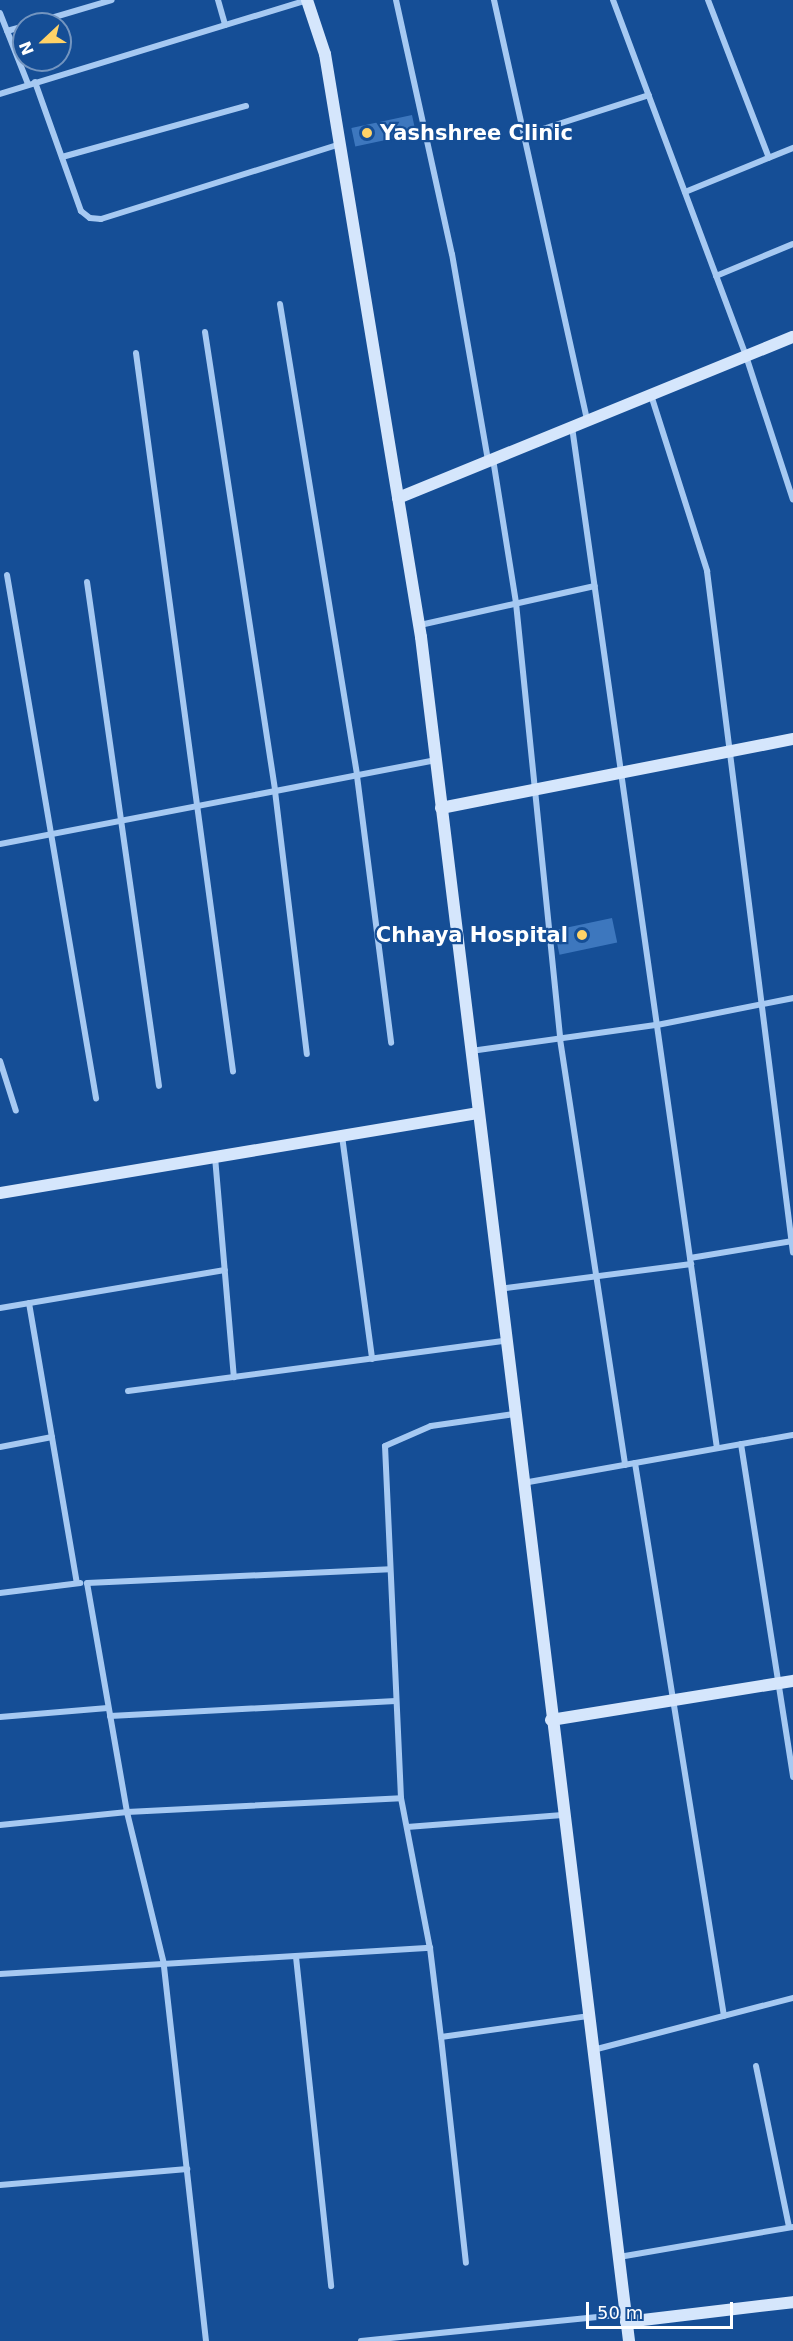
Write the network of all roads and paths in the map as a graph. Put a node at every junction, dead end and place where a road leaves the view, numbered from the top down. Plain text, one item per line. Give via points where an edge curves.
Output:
1 (112, 0) edge
2 (218, 0) edge
3 (308, 0) edge
4 (396, 0) edge
5 (494, 0) edge
6 (613, 0) edge
7 (708, 0) edge
8 (72, 12) edge
9 (0, 14) edge
10 (225, 25) junction
11 (12, 30) edge
12 (7, 31) junction
13 (32, 83) junction
14 (0, 94) edge
15 (648, 95) junction
16 (246, 106) dead end
17 (524, 135) junction
18 (339, 144) junction
19 (793, 148) edge
20 (62, 158) junction
21 (769, 158) junction
22 (685, 192) junction
23 (793, 244) edge
24 (716, 276) junction
25 (280, 304) dead end
26 (206, 332) dead end
27 (793, 337) edge
28 (136, 353) dead end
29 (746, 356) junction
30 (651, 395) junction
31 (587, 421) junction
32 (572, 427) junction
33 (490, 461) junction
34 (398, 498) junction
35 (793, 500) edge
36 (7, 575) dead end
37 (87, 582) dead end
38 (595, 586) junction
39 (516, 603) junction
40 (419, 625) junction
41 (793, 739) edge
42 (732, 750) junction
43 (436, 760) junction
44 (621, 771) junction
45 (357, 776) junction
46 (537, 788) junction
47 (275, 791) junction
48 (197, 807) junction
49 (441, 808) junction
50 (123, 820) junction
51 (48, 835) junction
52 (0, 844) edge
53 (793, 998) edge
54 (759, 1003) junction
55 (657, 1025) junction
56 (560, 1039) junction
57 (391, 1043) dead end
58 (470, 1051) junction
59 (307, 1054) dead end
60 (0, 1061) edge
61 (233, 1071) dead end
62 (159, 1086) dead end
63 (96, 1098) dead end
64 (16, 1111) dead end
65 (477, 1113) junction
66 (342, 1136) junction
67 (215, 1157) junction
68 (0, 1193) edge
69 (793, 1241) edge
70 (793, 1253) edge
71 (690, 1261) junction
72 (225, 1270) junction
73 (597, 1277) junction
74 (499, 1290) junction
75 (28, 1303) junction
76 (0, 1308) edge
77 (505, 1341) junction
78 (372, 1359) junction
79 (234, 1377) junction
80 (128, 1391) dead end
81 (514, 1414) junction
82 (793, 1435) edge
83 (52, 1437) junction
84 (741, 1444) junction
85 (0, 1447) edge
86 (717, 1448) junction
87 (635, 1463) junction
88 (625, 1465) junction
89 (522, 1483) junction
90 (390, 1569) junction
91 (77, 1583) junction
92 (87, 1583) junction
93 (0, 1593) edge
94 (793, 1681) edge
95 (776, 1684) junction
96 (673, 1700) junction
97 (396, 1701) junction
98 (108, 1708) junction
99 (110, 1716) junction
100 (0, 1717) edge
101 (551, 1720) junction
102 (793, 1777) edge
103 (401, 1797) junction
104 (127, 1812) junction
105 (563, 1815) junction
106 (0, 1825) edge
107 (407, 1827) junction
108 (430, 1948) junction
109 (296, 1957) junction
110 (164, 1964) junction
111 (0, 1974) edge
112 (793, 1998) edge
113 (588, 2016) junction
114 (724, 2016) junction
115 (441, 2037) junction
116 (592, 2050) junction
117 (756, 2066) dead end
118 (187, 2169) junction
119 (0, 2185) edge
120 (791, 2227) edge
121 (618, 2257) junction
122 (466, 2264) dead end
123 (331, 2286) dead end
124 (793, 2302) edge
125 (625, 2318) junction
126 (206, 2341) edge
127 (361, 2341) edge
128 (629, 2341) edge

1 - 8 street
2 - 10 street
3 - 10 street
3 - 18 main road via 325,54
4 - 33 street via 452,254
5 - 17 street
6 - 15 street
7 - 21 street
9 - 12 street
10 - 13 street
11 - 12 street
12 - 13 street
13 - 14 street
13 - 20 street
15 - 17 street
15 - 22 street
16 - 20 street
17 - 31 street
18 - 20 street via 101,219 90,218 81,211
18 - 34 main road
19 - 21 street
21 - 22 street
22 - 24 street
23 - 24 street
24 - 29 street
25 - 45 street
26 - 47 street
27 - 29 main road
28 - 48 street
29 - 30 main road
29 - 35 street
30 - 31 main road
30 - 42 street via 703,551
31 - 32 main road
32 - 33 main road
32 - 38 street
33 - 34 main road
33 - 39 street
34 - 40 main road
36 - 51 street
37 - 50 street
38 - 39 street
38 - 44 street
39 - 40 street
39 - 46 street
40 - 43 main road
41 - 42 main road
42 - 44 main road
42 - 54 street
43 - 45 street
43 - 49 main road
44 - 46 main road
44 - 55 street
45 - 47 street
45 - 57 street
46 - 49 main road
46 - 56 street
47 - 48 street
47 - 59 street
48 - 50 street
48 - 61 street
49 - 58 main road
50 - 51 street
50 - 62 street
51 - 52 street
51 - 63 street
53 - 54 street
54 - 55 street
54 - 69 street
55 - 56 street
55 - 71 street
56 - 58 street
56 - 73 street
58 - 65 main road
60 - 64 street
65 - 66 main road
65 - 74 main road
66 - 67 main road
66 - 78 street
67 - 68 main road
67 - 72 street
69 - 70 street
69 - 71 street
71 - 73 street
71 - 86 street
72 - 75 street
72 - 79 street
73 - 74 street
73 - 88 street
74 - 77 main road
75 - 76 street
75 - 83 street
77 - 78 street
77 - 81 main road
78 - 79 street
79 - 80 street
81 - 89 main road
81 - 90 street via 431,1426 385,1446
82 - 84 street
83 - 85 street
83 - 91 street
84 - 86 street
84 - 95 street
86 - 87 street
87 - 88 street
87 - 96 street
88 - 89 street
89 - 101 main road
90 - 92 street
90 - 97 street
91 - 92 street
91 - 93 street
92 - 98 street
94 - 95 main road
95 - 96 main road
95 - 102 street
96 - 101 main road
96 - 114 street
97 - 99 street
97 - 103 street
98 - 99 street
98 - 100 street
99 - 104 street
101 - 105 main road
103 - 104 street
103 - 107 street
104 - 106 street
104 - 110 street
105 - 107 street
105 - 113 main road
107 - 108 street
108 - 109 street
108 - 115 street
109 - 110 street
109 - 123 street
110 - 111 street
110 - 118 street
112 - 114 street
113 - 115 street
113 - 116 main road
114 - 116 street
115 - 122 street
116 - 121 main road
117 - 120 street
118 - 119 street
118 - 126 street
120 - 121 street
121 - 125 main road
124 - 125 main road
125 - 127 street
125 - 128 main road

